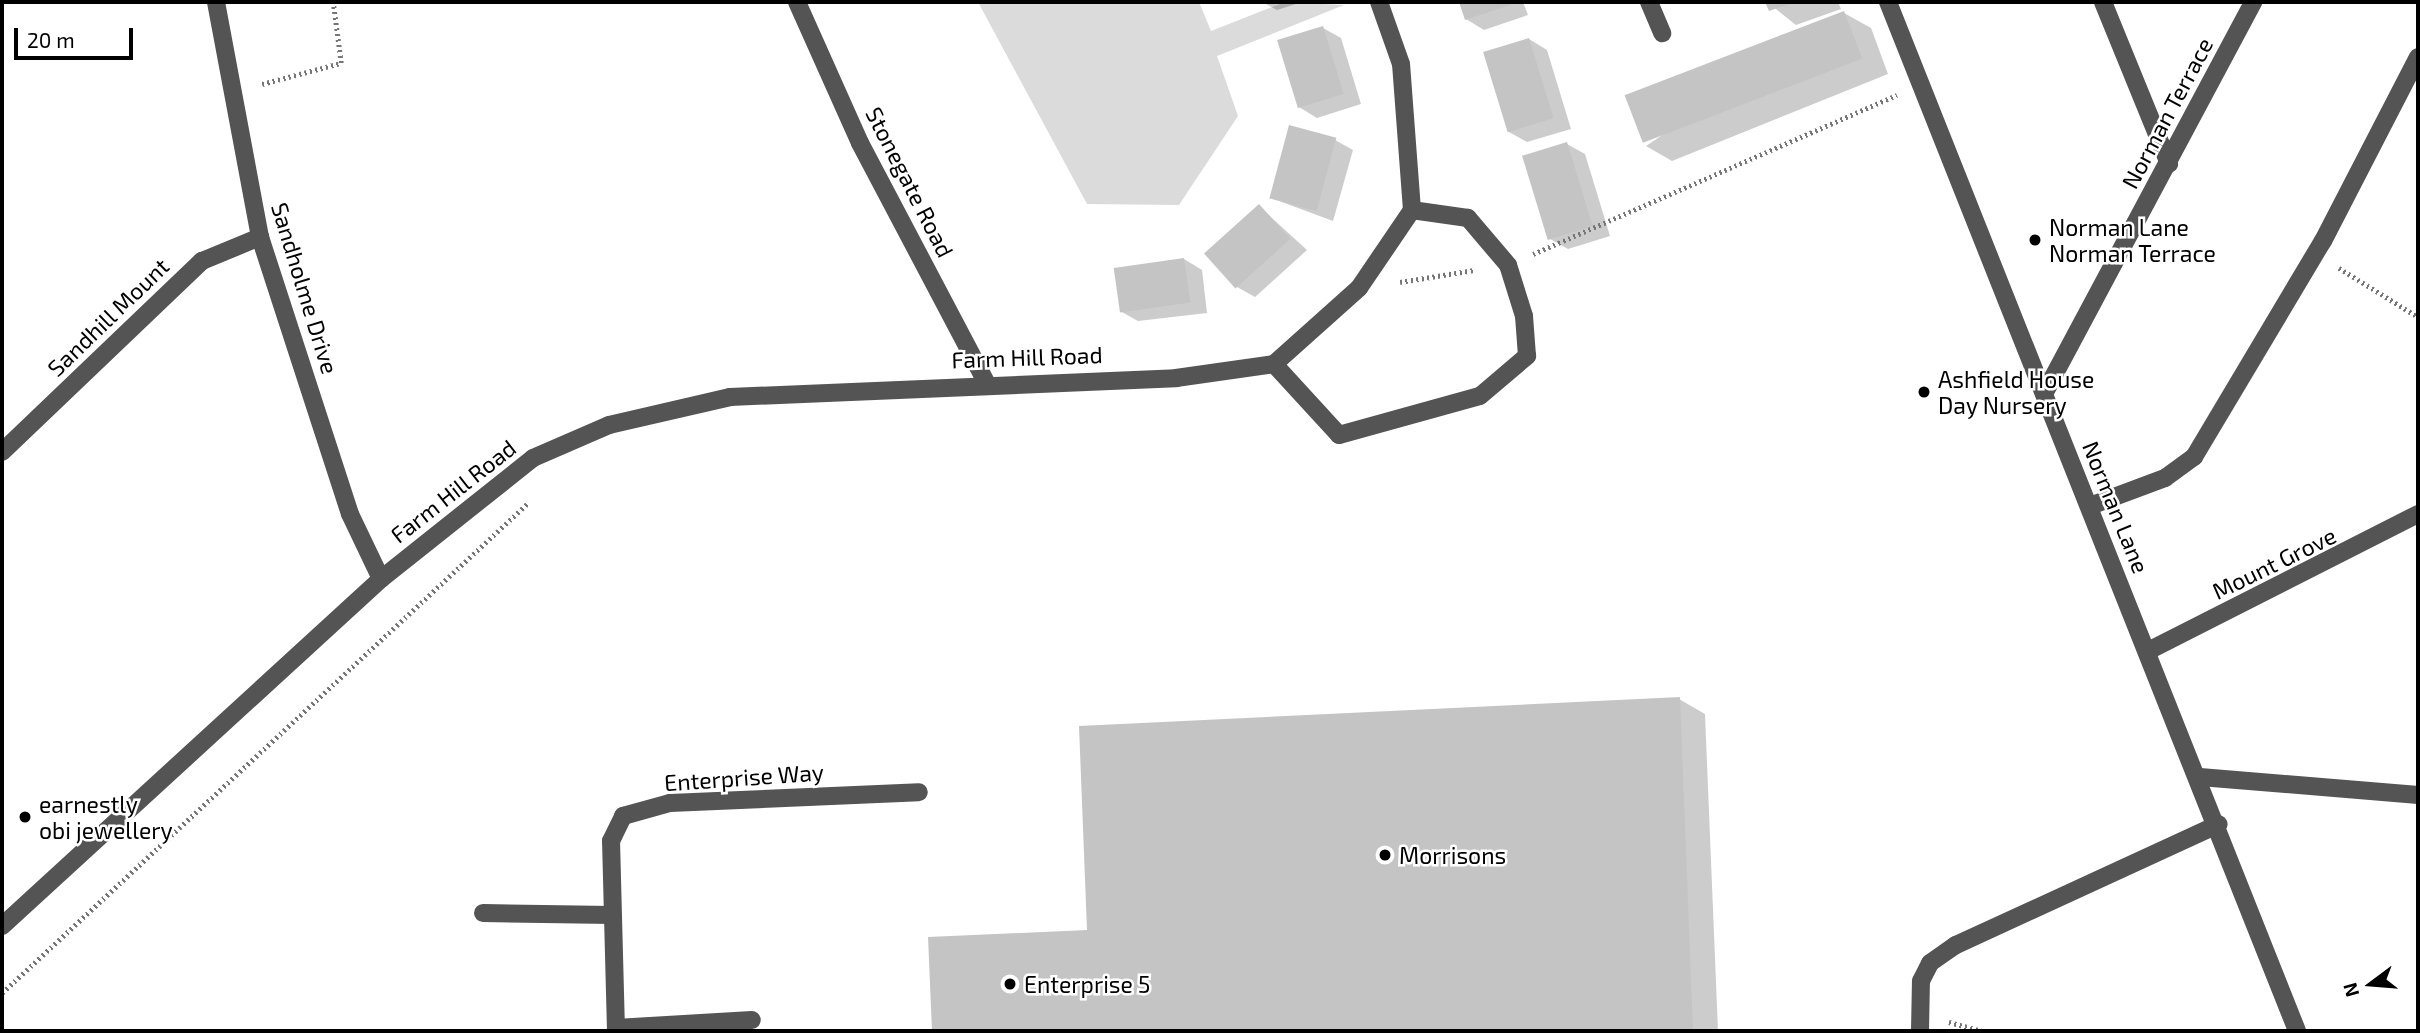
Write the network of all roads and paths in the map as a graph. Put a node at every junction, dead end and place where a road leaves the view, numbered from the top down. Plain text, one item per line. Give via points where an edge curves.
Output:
1 (216, 2) edge
2 (333, 2) edge
3 (797, 2) edge
4 (1379, 2) edge
5 (1649, 2) edge
6 (1888, 2) edge
7 (2103, 2) edge
8 (2253, 2) edge
9 (1662, 33) dead end
10 (2418, 57) edge
11 (1920, 85) junction
12 (230, 93) junction
13 (2169, 164) junction
14 (1412, 210) junction
15 (260, 237) junction
16 (2315, 254) junction
17 (1508, 265) junction
18 (1359, 288) junction
19 (2418, 317) edge
20 (1274, 364) junction
21 (986, 382) junction
22 (2044, 394) junction
23 (2, 452) edge
24 (540, 491) dead end
25 (2090, 506) junction
26 (2418, 514) edge
27 (381, 579) junction
28 (2148, 651) junction
29 (2200, 777) junction
30 (919, 792) dead end
31 (2418, 795) edge
32 (2219, 824) junction
33 (483, 913) dead end
34 (612, 915) junction
35 (2, 926) edge
36 (2, 993) edge
37 (752, 1020) dead end
38 (1945, 1021) dead end
39 (616, 1030) edge
40 (1920, 1031) edge
41 (1983, 1031) edge
42 (2297, 1031) edge

1 - 12 street, Sandholme Drive
2 - 12 path via 341,63
3 - 21 street, Stonegate Road via 860,143
4 - 14 street via 1401,64
5 - 9 street
6 - 11 street, Norman Lane
7 - 13 street
8 - 13 street, Norman Terrace
10 - 16 street
11 - 17 path
11 - 22 street, Norman Lane
12 - 15 street, Sandholme Drive
13 - 22 street, Norman Terrace
14 - 17 street via 1468,218
14 - 18 street
15 - 23 street, Sandhill Mount via 202,261
15 - 27 street, Sandholme Drive via 350,514
16 - 19 path
16 - 25 street via 2194,457 2165,478
17 - 18 path
17 - 20 street via 1524,316 1527,356 1480,396 1339,435
18 - 20 street
20 - 21 street, Farm Hill Road via 1176,378
21 - 27 street, Farm Hill Road via 730,397 609,425 533,458
22 - 25 street, Norman Lane
24 - 36 path
25 - 28 street, Norman Lane
26 - 28 street, Mount Grove
27 - 35 street, Farm Hill Road
28 - 29 street, Norman Lane
29 - 31 street
29 - 32 street, Norman Lane
30 - 34 street, Enterprise Way via 670,803 622,816 611,841
32 - 40 street via 1956,945 1930,963 1921,981
32 - 42 street, Norman Lane
33 - 34 street
34 - 39 street, Enterprise Way
37 - 39 street
38 - 41 path

